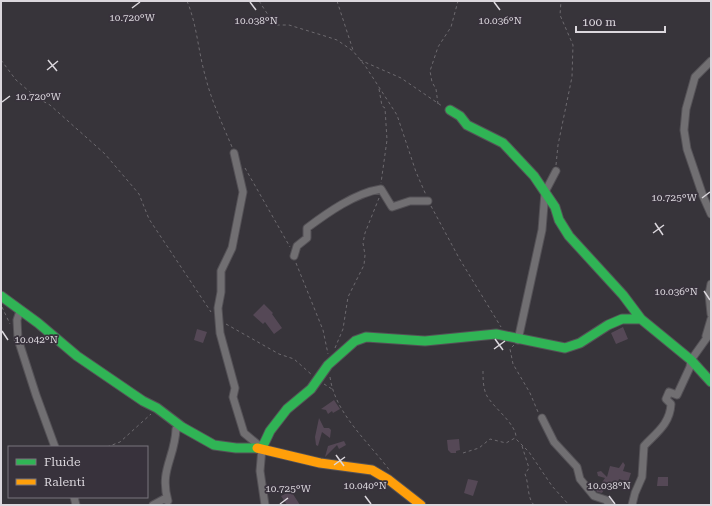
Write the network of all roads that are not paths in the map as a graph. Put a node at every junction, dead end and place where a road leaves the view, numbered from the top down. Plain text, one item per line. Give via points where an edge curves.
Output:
1 (711, 61) edge
2 (450, 110) road end
3 (234, 153) road end
4 (556, 171) road end
5 (545, 192) junction
6 (428, 201) road end
7 (711, 214) edge
8 (294, 256) road end
9 (711, 284) edge
10 (1, 296) edge
11 (20, 311) junction
12 (711, 314) edge
13 (641, 319) junction
14 (711, 319) edge
15 (711, 332) edge
16 (518, 340) junction
17 (704, 340) junction
18 (691, 360) junction
19 (711, 382) edge
20 (542, 418) road end
21 (182, 427) junction
22 (55, 446) edge
23 (262, 448) junction
24 (153, 505) edge
25 (265, 505) edge
26 (421, 505) edge
27 (610, 505) edge
28 (632, 505) edge

1 - 7 street via 695,77 686,110 684,130 687,149 702,196
2 - 5 street via 468,125 504,143
3 - 23 street via 243,192 232,248 221,271 218,320 234,388 233,397 244,433
4 - 5 street
5 - 13 street via 569,236 623,295
5 - 16 street via 542,230
6 - 8 street via 410,201 392,207 381,189 367,191 325,214 318,222 307,228 307,238 297,246
9 - 12 street
10 - 11 street
11 - 21 street via 77,356
11 - 22 street via 17,320 18,339
13 - 16 street via 622,319 580,343 565,348
13 - 18 street
14 - 17 street
15 - 17 street
16 - 23 street via 496,334 425,341 366,337 355,340 328,365 311,390 287,409 270,430
17 - 18 street
18 - 19 street
18 - 28 street via 677,395 669,392 667,395 666,399 671,404 664,426 644,446 642,476 634,493
20 - 27 street via 554,442 577,467 580,480 594,496 606,500
21 - 23 street via 214,445
21 - 24 street via 176,430 176,442 164,481 168,501 164,499
23 - 25 street via 260,471
23 - 26 street via 320,463 372,470

